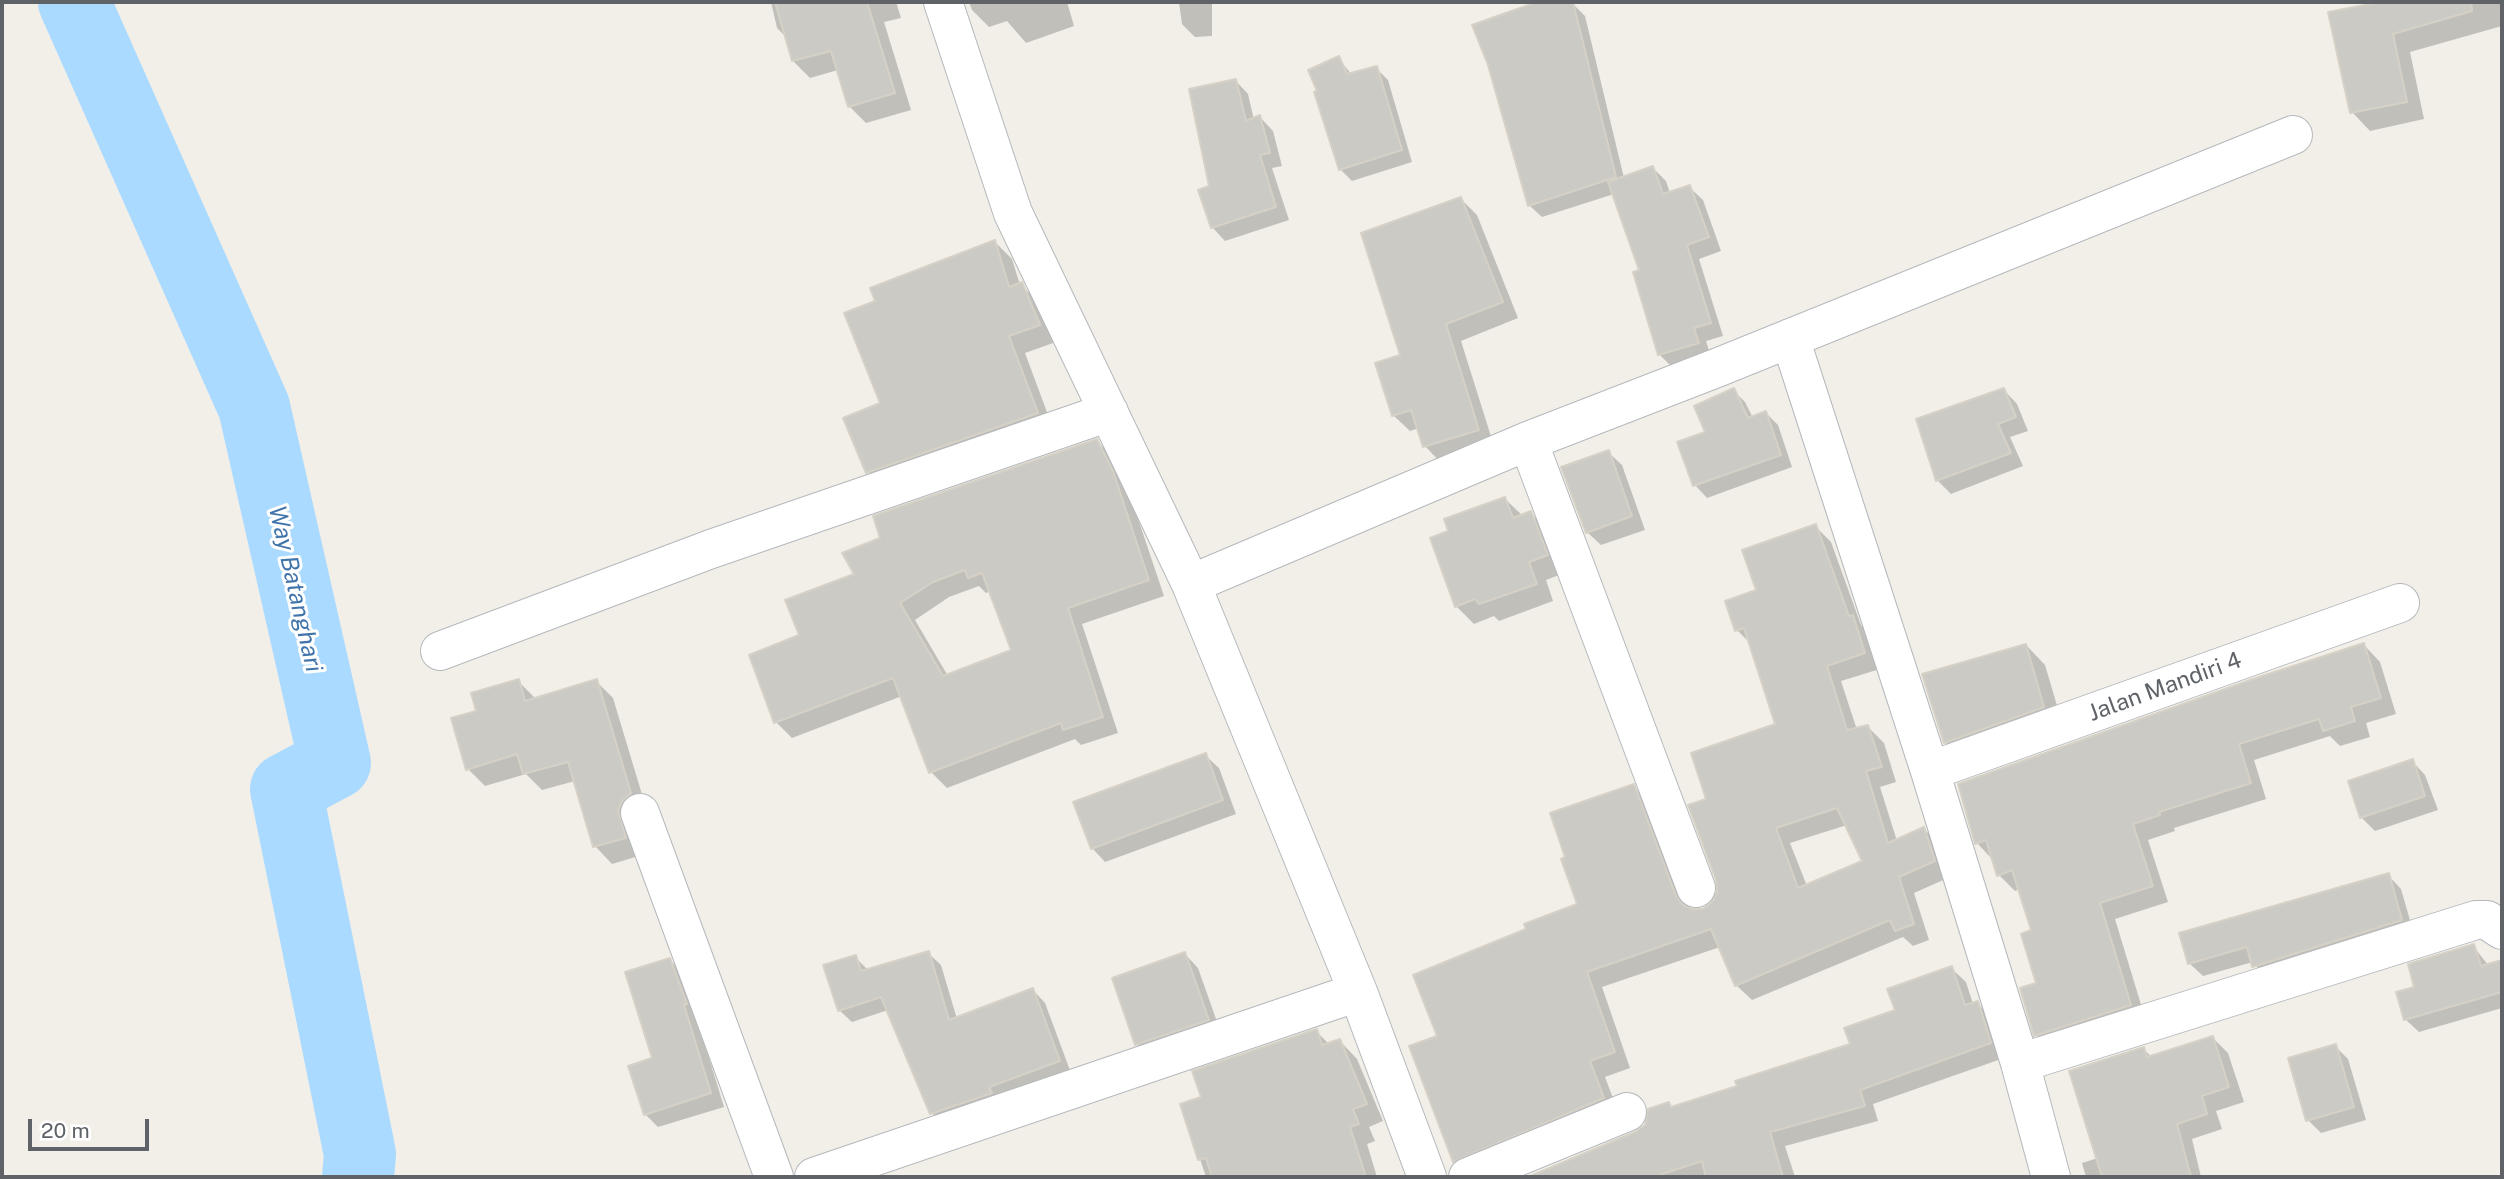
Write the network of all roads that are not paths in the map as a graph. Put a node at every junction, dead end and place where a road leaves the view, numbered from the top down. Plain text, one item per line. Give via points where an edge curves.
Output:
1 (943, 2) edge
2 (2293, 135) dead end
3 (1790, 338) junction
4 (1109, 412) junction
5 (1528, 441) junction
6 (1191, 584) junction
7 (2400, 603) dead end
8 (440, 651) dead end
9 (1930, 771) junction
10 (640, 813) dead end
11 (1696, 888) dead end
12 (2502, 930) edge
13 (1358, 992) junction
14 (2020, 1063) junction
15 (1627, 1112) dead end
16 (774, 1177) edge
17 (814, 1177) edge
18 (1427, 1177) edge
19 (1468, 1177) edge
20 (2052, 1177) edge

1 - 4 street via 1013,213
2 - 3 street
3 - 5 street
3 - 9 street
4 - 6 street
4 - 8 street via 711,549
5 - 6 street
5 - 11 street
6 - 13 street
7 - 9 street, Jalan Mandiri 4
9 - 14 street
10 - 16 street
12 - 14 street via 2487,920 2476,920
13 - 17 street
13 - 18 street
14 - 20 street
15 - 19 street

